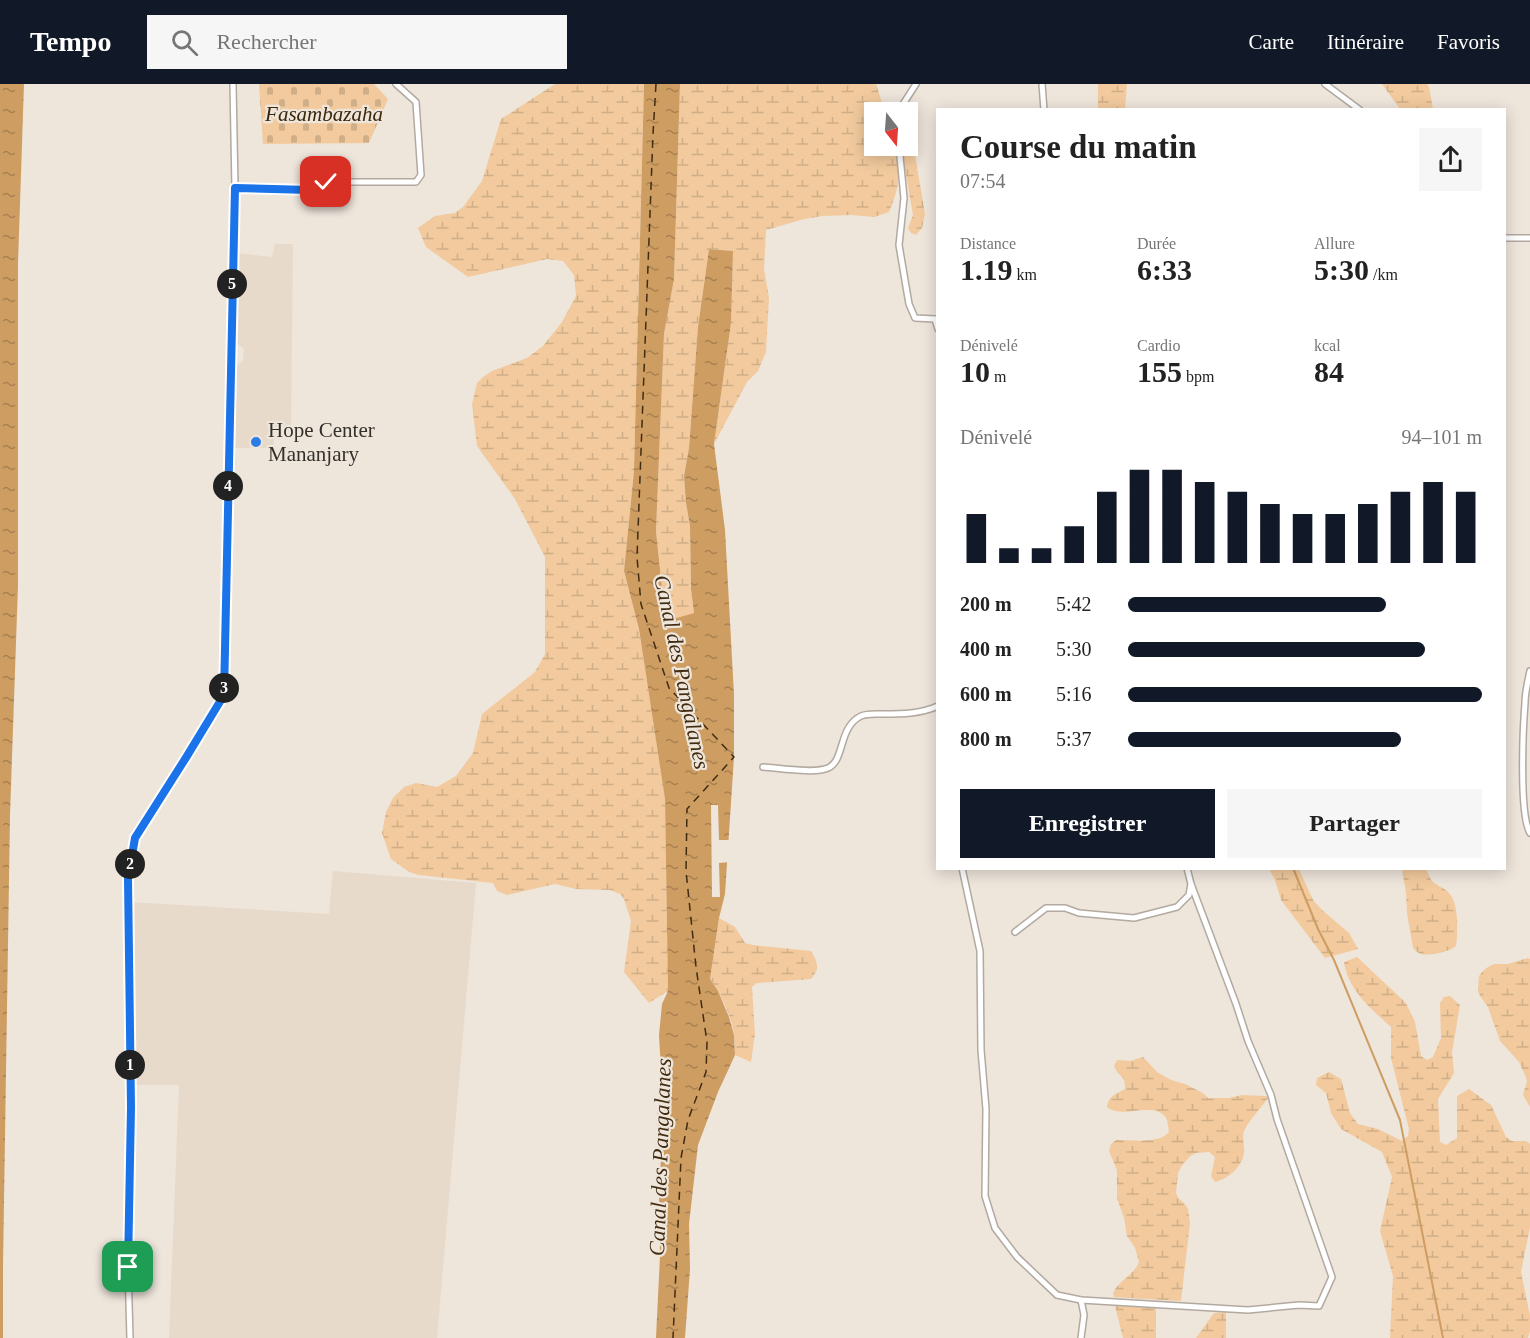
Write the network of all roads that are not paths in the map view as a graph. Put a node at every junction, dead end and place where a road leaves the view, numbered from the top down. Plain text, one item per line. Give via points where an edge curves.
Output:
1 (233, 84) edge
2 (396, 84) edge
3 (916, 84) edge
4 (1042, 84) edge
5 (1325, 84) edge
6 (904, 102) edge
7 (1044, 108) edge
8 (1357, 108) edge
9 (899, 156) edge
10 (235, 188) junction
11 (1506, 238) edge
12 (1530, 238) edge
13 (936, 316) edge
14 (1530, 671) edge
15 (936, 707) edge
16 (763, 767) dead end
17 (1530, 833) edge
18 (962, 870) edge
19 (1188, 870) edge
20 (1191, 884) junction
21 (1015, 932) dead end
22 (1081, 1300) junction
23 (130, 1338) edge
24 (1081, 1338) edge

1 - 10 street
2 - 10 street via 416,102 421,175 416,182 326,182 310,190
3 - 6 street
4 - 7 street
5 - 8 street
9 - 13 street via 904,198 899,245 909,304 915,318
10 - 23 street via 224,695 135,838 128,879
11 - 12 street
14 - 17 street via 1523,759 1524,803
15 - 16 street via 906,714 863,715 854,720 834,764 826,769
18 - 22 street via 980,951 985,1196 995,1228 1017,1257 1057,1295
19 - 20 street
20 - 21 street via 1189,896 1177,908 1134,918 1046,908
20 - 22 street via 1271,1095 1332,1277 1320,1306 1248,1310
22 - 24 street

